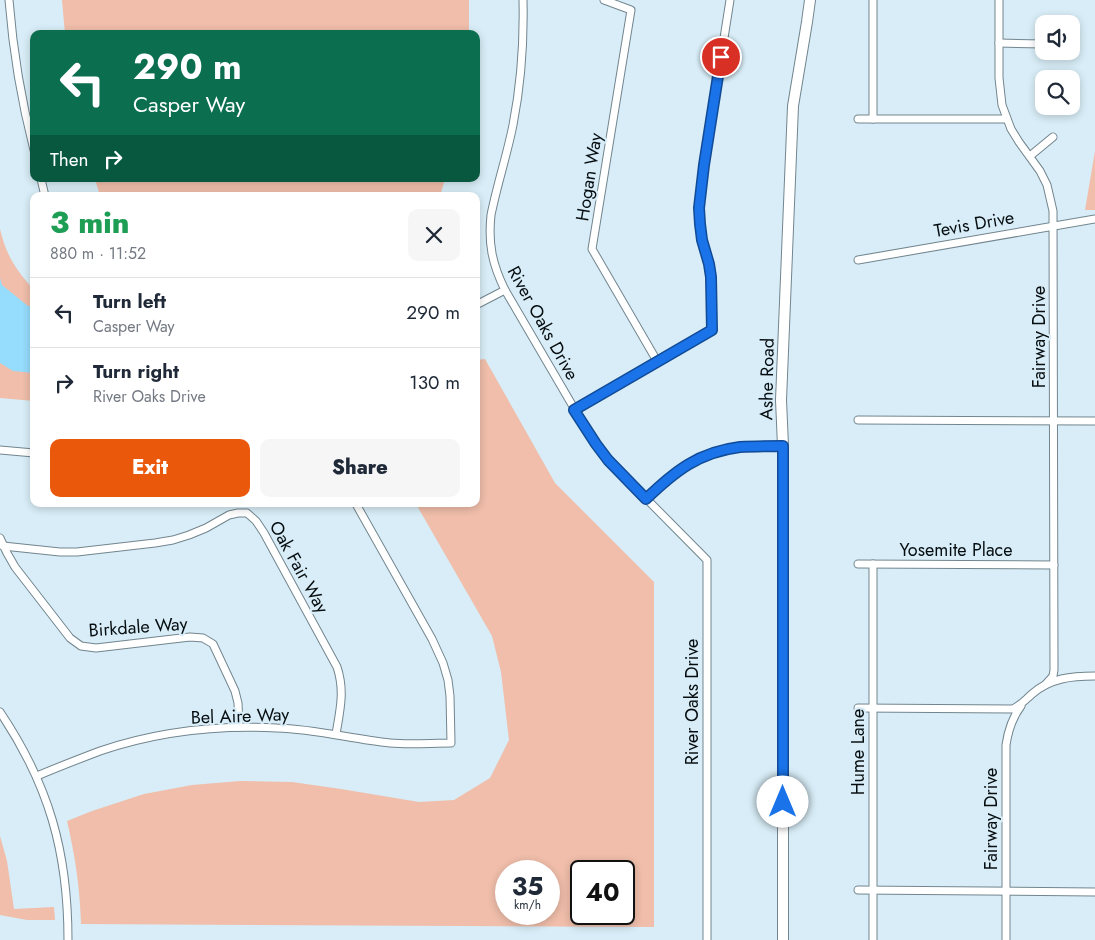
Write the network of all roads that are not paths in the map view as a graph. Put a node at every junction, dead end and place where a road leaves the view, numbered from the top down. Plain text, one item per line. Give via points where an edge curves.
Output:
1 (9, 0) edge
2 (523, 0) edge
3 (604, 0) edge
4 (730, 0) edge
5 (810, 0) edge
6 (873, 0) edge
7 (999, 0) edge
8 (999, 43) junction
9 (1035, 44) edge
10 (858, 119) dead end
11 (873, 119) junction
12 (1006, 119) junction
13 (30, 133) edge
14 (1053, 137) dead end
15 (1030, 156) junction
16 (1095, 219) edge
17 (1054, 225) junction
18 (858, 260) dead end
19 (505, 290) junction
20 (480, 303) edge
21 (657, 361) junction
22 (574, 410) junction
23 (858, 420) dead end
24 (1054, 421) junction
25 (1095, 421) edge
26 (783, 446) junction
27 (0, 450) edge
28 (30, 453) edge
29 (646, 499) junction
30 (358, 507) edge
31 (0, 538) edge
32 (3, 546) junction
33 (858, 564) dead end
34 (873, 564) junction
35 (1054, 565) junction
36 (1095, 676) edge
37 (1045, 685) junction
38 (1024, 702) junction
39 (858, 708) dead end
40 (873, 708) junction
41 (0, 712) edge
42 (239, 727) junction
43 (336, 734) junction
44 (37, 776) junction
45 (858, 890) dead end
46 (873, 890) junction
47 (1006, 891) junction
48 (1095, 892) edge
49 (68, 940) edge
50 (707, 940) edge
51 (783, 940) edge
52 (873, 940) edge
53 (1006, 940) edge

1 - 13 street via 21,96
2 - 19 street, River Oaks Drive via 524,34 518,97 490,228 493,261
3 - 21 street, Hogan Way via 631,10 592,249
4 - 21 street via 699,208 702,240 711,277 712,330
5 - 26 street, Ashe Road via 794,106 781,400
6 - 11 street
7 - 8 street, Fairway Drive
8 - 9 street
8 - 12 street, Fairway Drive via 999,88
10 - 11 street
11 - 12 street
12 - 15 street, Fairway Drive
14 - 15 street
15 - 17 street, Fairway Drive via 1051,198
16 - 17 street, Tevis Drive
17 - 18 street, Tevis Drive
17 - 24 street, Fairway Drive
19 - 20 street
19 - 22 street, River Oaks Drive
21 - 22 street
22 - 29 street, River Oaks Drive via 604,455
23 - 24 street
24 - 25 street
24 - 35 street, Fairway Drive
26 - 29 street via 741,447 709,454 680,469
26 - 51 street, Ashe Road
27 - 28 street
29 - 50 street, River Oaks Drive via 707,560
30 - 43 street, Bel Aire Way via 440,655 448,680 451,743 406,744
31 - 32 street, Birkdale Way
32 - 42 street, Birkdale Way via 15,567 70,638 81,646 96,648 190,637 203,638 213,644 235,691
32 - 43 street, Oak Fair Way via 77,552 155,543 189,535 229,515 247,513 264,533 337,667 342,700
33 - 34 street, Yosemite Place
34 - 35 street, Yosemite Place
34 - 40 street, Hume Lane
35 - 37 street, Fairway Drive via 1054,670
36 - 37 street via 1068,677
37 - 38 street
38 - 40 street via 1013,709
38 - 47 street, Fairway Drive via 1012,721 1006,745
39 - 40 street
40 - 46 street, Hume Lane
41 - 44 street
42 - 43 street, Bel Aire Way via 302,729
42 - 44 street, Bel Aire Way via 136,741
44 - 49 street via 58,837 63,863
45 - 46 street
46 - 47 street
46 - 52 street, Hume Lane
47 - 48 street
47 - 53 street, Fairway Drive

